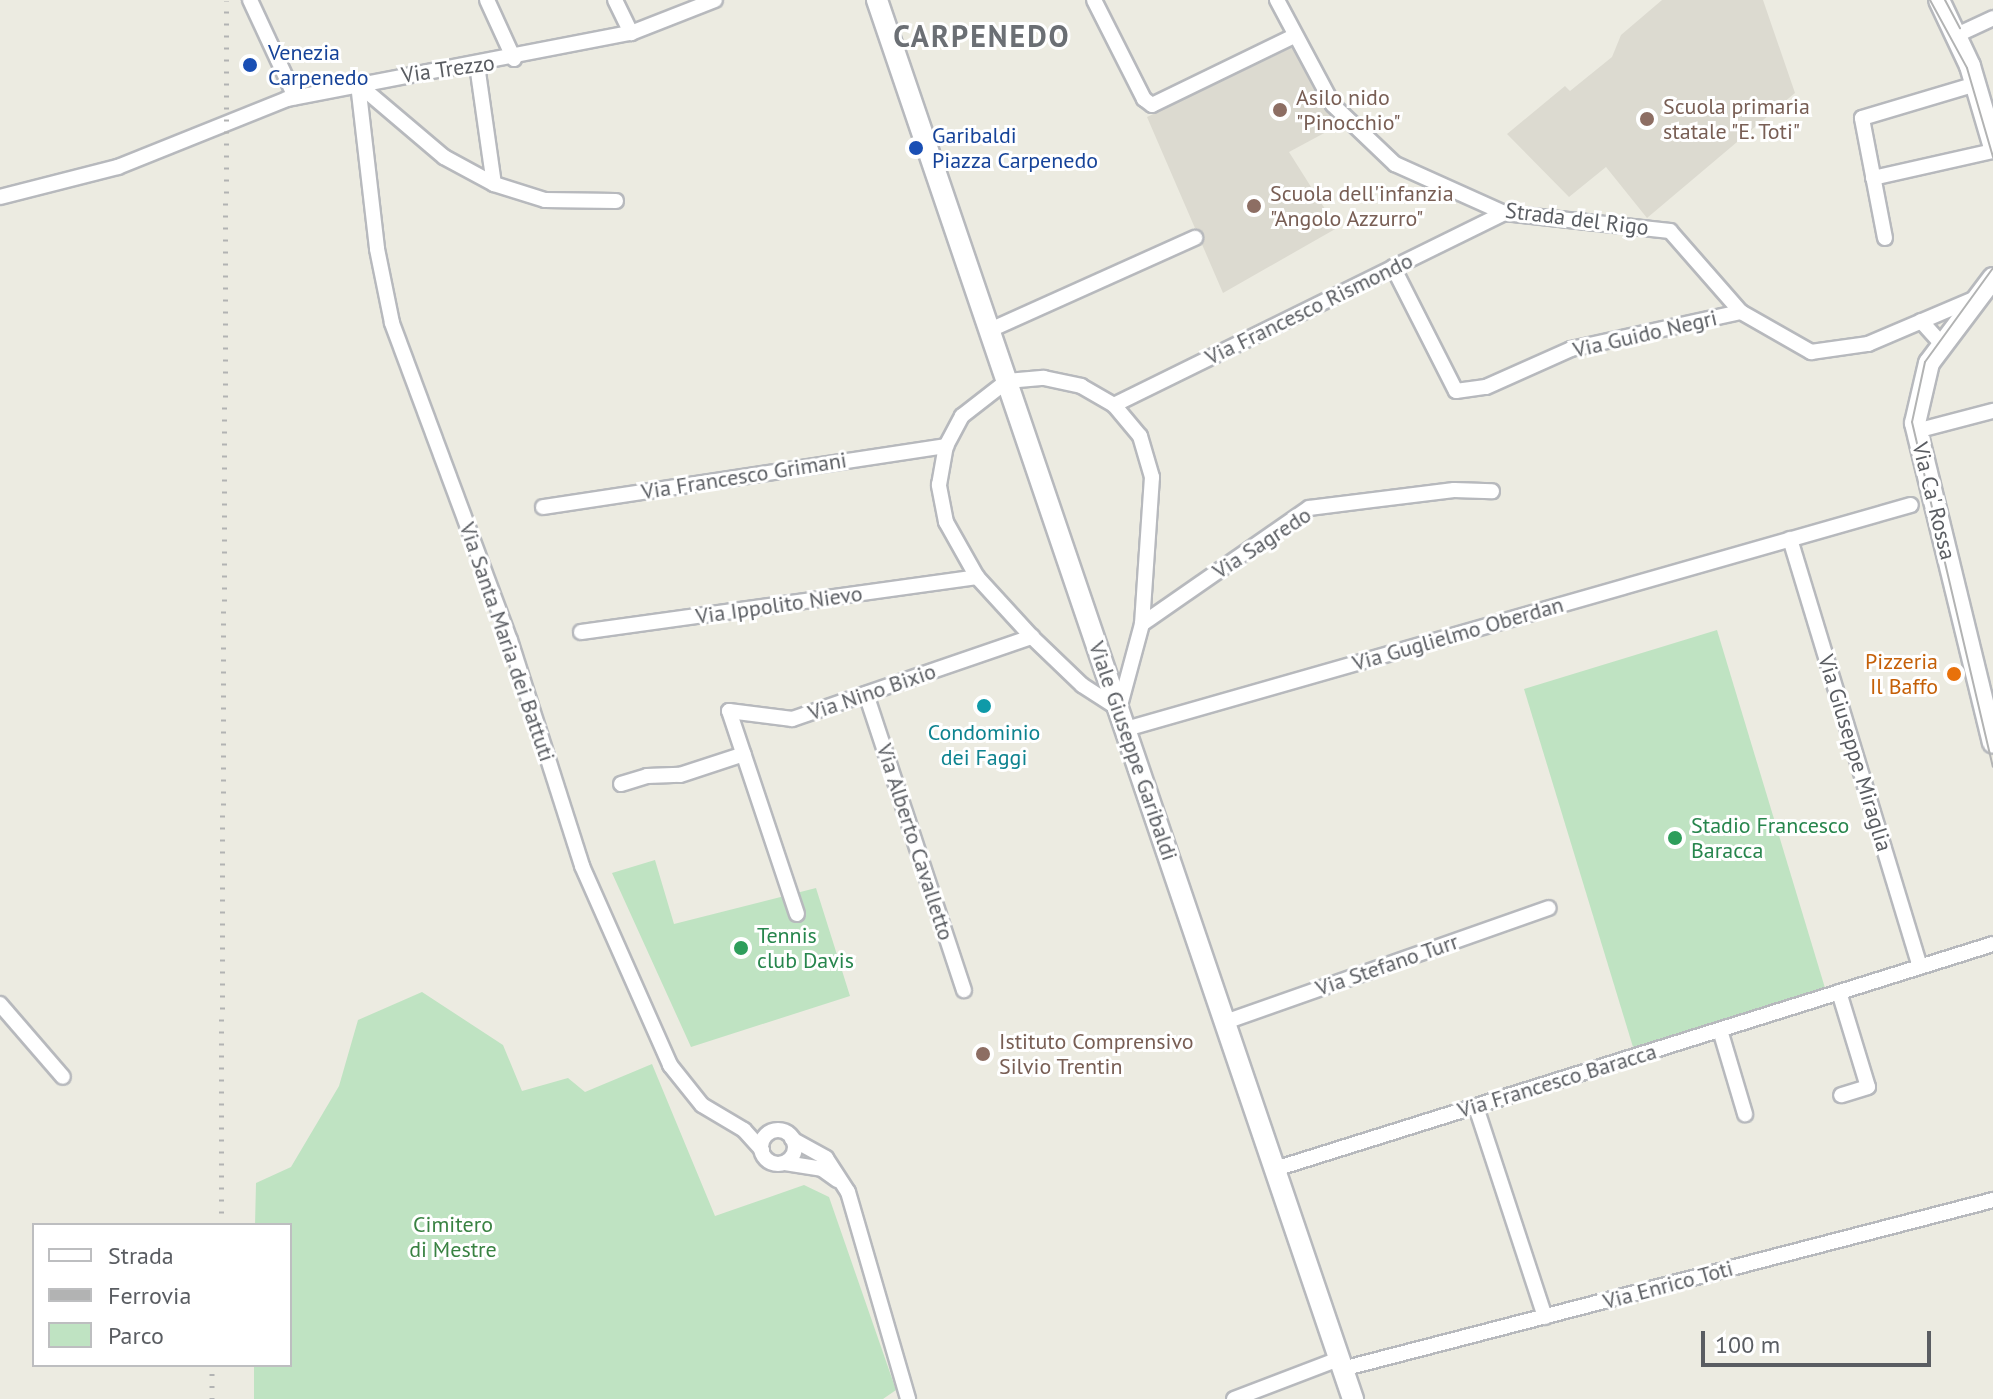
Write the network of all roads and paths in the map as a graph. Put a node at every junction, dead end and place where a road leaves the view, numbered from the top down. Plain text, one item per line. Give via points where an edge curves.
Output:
1 (250, 0) edge
2 (487, 0) edge
3 (615, 0) edge
4 (715, 0) edge
5 (877, 0) edge
6 (1094, 0) edge
7 (1277, 0) edge
8 (1939, 0) edge
9 (1993, 18) edge
10 (631, 33) junction
11 (1957, 35) junction
12 (1294, 36) junction
13 (514, 59) junction
14 (477, 65) junction
15 (358, 84) junction
16 (1976, 84) junction
17 (295, 97) junction
18 (1991, 131) edge
19 (1993, 151) edge
20 (1873, 178) junction
21 (494, 184) junction
22 (0, 197) edge
23 (616, 201) dead end
24 (1504, 213) junction
25 (1195, 238) dead end
26 (1885, 238) dead end
27 (1393, 267) junction
28 (1989, 289) edge
29 (1741, 312) junction
30 (1921, 321) junction
31 (990, 330) junction
32 (1940, 342) junction
33 (1007, 381) junction
34 (1114, 405) junction
35 (1993, 411) edge
36 (1916, 431) junction
37 (946, 446) junction
38 (1492, 491) dead end
39 (1911, 505) dead end
40 (543, 507) dead end
41 (1790, 539) junction
42 (977, 577) junction
43 (1142, 624) junction
44 (581, 632) dead end
45 (1032, 637) junction
46 (866, 694) junction
47 (1123, 719) junction
48 (1992, 733) edge
49 (744, 754) junction
50 (621, 784) dead end
51 (1549, 908) dead end
52 (797, 914) dead end
53 (1993, 944) edge
54 (1920, 967) junction
55 (964, 990) dead end
56 (1839, 992) junction
57 (0, 1004) edge
58 (1225, 1022) junction
59 (1720, 1030) junction
60 (63, 1077) dead end
61 (1841, 1095) dead end
62 (1476, 1107) junction
63 (1745, 1114) dead end
64 (735, 1125) junction
65 (773, 1132) junction
66 (792, 1139) junction
67 (762, 1150) junction
68 (785, 1163) junction
69 (1275, 1169) junction
70 (848, 1192) junction
71 (1993, 1200) edge
72 (1545, 1317) junction
73 (1341, 1364) junction
74 (908, 1399) edge
75 (1234, 1399) edge
76 (1353, 1399) edge

1 - 17 street
2 - 13 street
3 - 10 street
4 - 10 street, Via Trezzo
5 - 31 street, Viale Giuseppe Garibaldi
6 - 12 street via 1144,99 1152,105
7 - 12 street, Strada del Rigo
8 - 11 street
9 - 11 street
10 - 13 street, Via Trezzo
11 - 16 street
12 - 24 street, Strada del Rigo via 1349,124 1395,164
13 - 14 street, Via Trezzo
14 - 15 street, Via Trezzo
14 - 21 street
15 - 17 street, Via Trezzo
15 - 21 street via 444,157
15 - 64 street, Via Santa Maria dei Battuti via 377,249 392,323 510,640 582,866 670,1065 702,1105
16 - 18 street
16 - 20 street via 1862,118
17 - 22 street, Via Trezzo via 235,116 118,167
19 - 20 street
20 - 26 street
21 - 23 street via 545,200
24 - 27 street, Via Francesco Rismondo
24 - 29 street, Strada del Rigo via 1670,231
25 - 31 street
27 - 29 street, Via Guido Negri via 1456,391 1486,387 1571,349
27 - 34 street, Via Francesco Rismondo
28 - 30 street, Strada del Rigo
28 - 32 street, Via Ca' Rossa
29 - 30 street, Strada del Rigo via 1811,352 1868,344
30 - 32 street
31 - 33 street, Viale Giuseppe Garibaldi
32 - 36 street, Via Ca' Rossa via 1921,383
33 - 34 street via 1044,378 1081,386
33 - 37 street via 962,416
33 - 47 street, Viale Giuseppe Garibaldi
34 - 43 street via 1140,436 1152,477
35 - 36 street
36 - 48 street, Via Ca' Rossa
37 - 40 street, Via Francesco Grimani
37 - 42 street via 939,485 946,522
38 - 43 street, Via Sagredo via 1454,490 1309,508
39 - 41 street, Via Guglielmo Oberdan
41 - 47 street, Via Guglielmo Oberdan
41 - 54 street, Via Giuseppe Miraglia
42 - 44 street, Via Ippolito Nievo
42 - 45 street
43 - 47 street
45 - 46 street, Via Nino Bixio
45 - 47 street
46 - 49 street, Via Nino Bixio via 792,719 729,711
46 - 55 street, Via Alberto Cavalletto
47 - 58 street, Viale Giuseppe Garibaldi
49 - 50 street via 680,775
49 - 52 street, Via Nino Bixio
51 - 58 street, Via Stefano Turr
53 - 54 street, Via Francesco Baracca
54 - 56 street, Via Francesco Baracca
56 - 59 street, Via Francesco Baracca
56 - 61 street via 1868,1087
57 - 60 street
58 - 69 street, Viale Giuseppe Garibaldi
59 - 62 street, Via Francesco Baracca
59 - 63 street
62 - 69 street, Via Francesco Baracca
62 - 72 street
64 - 65 street
64 - 67 street, Via Santa Maria dei Battuti
65 - 66 street
65 - 67 street
66 - 68 street via 795,1150
66 - 70 street via 826,1158
67 - 68 street via 770,1162
68 - 70 street via 822,1169
69 - 73 street, Viale Giuseppe Garibaldi
70 - 74 street
71 - 72 street, Via Enrico Toti
72 - 73 street, Via Enrico Toti
73 - 75 street, Via Enrico Toti
73 - 76 street, Viale Giuseppe Garibaldi

